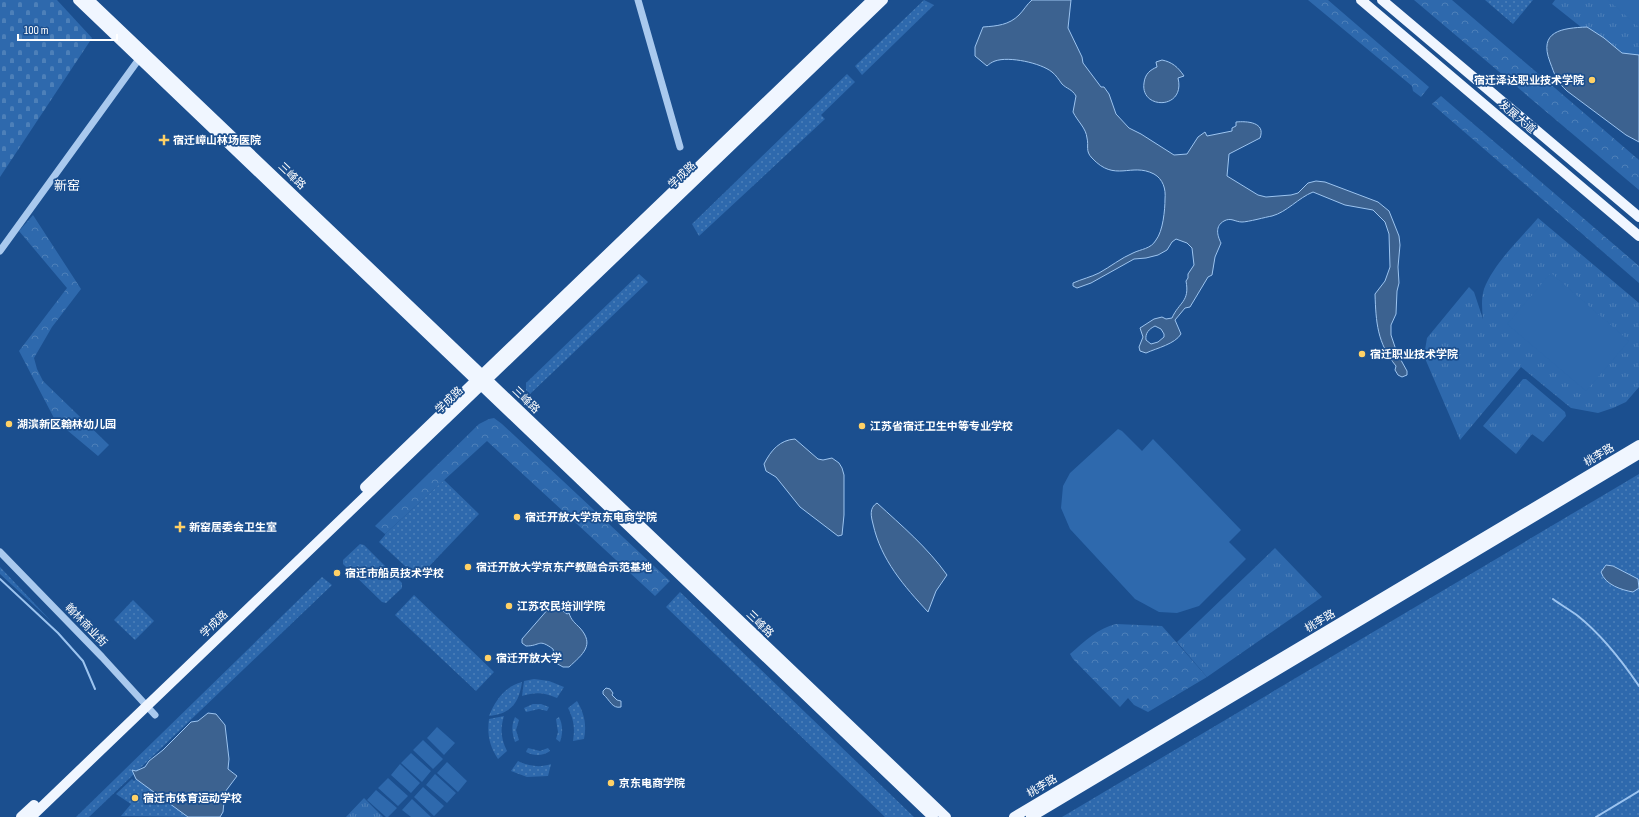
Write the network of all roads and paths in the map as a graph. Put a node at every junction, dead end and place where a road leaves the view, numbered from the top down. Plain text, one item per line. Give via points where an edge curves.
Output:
1 (78, 0) edge
2 (89, 0) edge
3 (638, 0) edge
4 (872, 0) edge
5 (883, 0) edge
6 (1361, 0) edge
7 (1382, 0) edge
8 (139, 59) junction
9 (680, 147) dead end
10 (1639, 217) edge
11 (1639, 236) edge
12 (0, 251) edge
13 (482, 380) junction
14 (1639, 445) edge
15 (1639, 454) edge
16 (0, 552) edge
17 (144, 703) junction
18 (155, 715) dead end
19 (21, 817) edge
20 (31, 817) edge
21 (933, 817) edge
22 (946, 817) edge
23 (1014, 817) edge
24 (1031, 817) edge

1 - 8 main road, 三峰路
2 - 13 main road, 三峰路
3 - 9 street
4 - 13 main road, 学成路
5 - 13 main road, 学成路
6 - 11 main road, 发展大道
7 - 10 main road, 发展大道
8 - 12 street
8 - 13 main road, 三峰路
13 - 17 main road, 学成路
13 - 21 main road, 三峰路
13 - 22 main road, 三峰路
14 - 23 main road, 桃李路
15 - 24 main road, 桃李路
16 - 17 street, 翰林商业街
17 - 18 street, 翰林商业街
17 - 19 main road, 学成路
17 - 20 main road, 学成路

